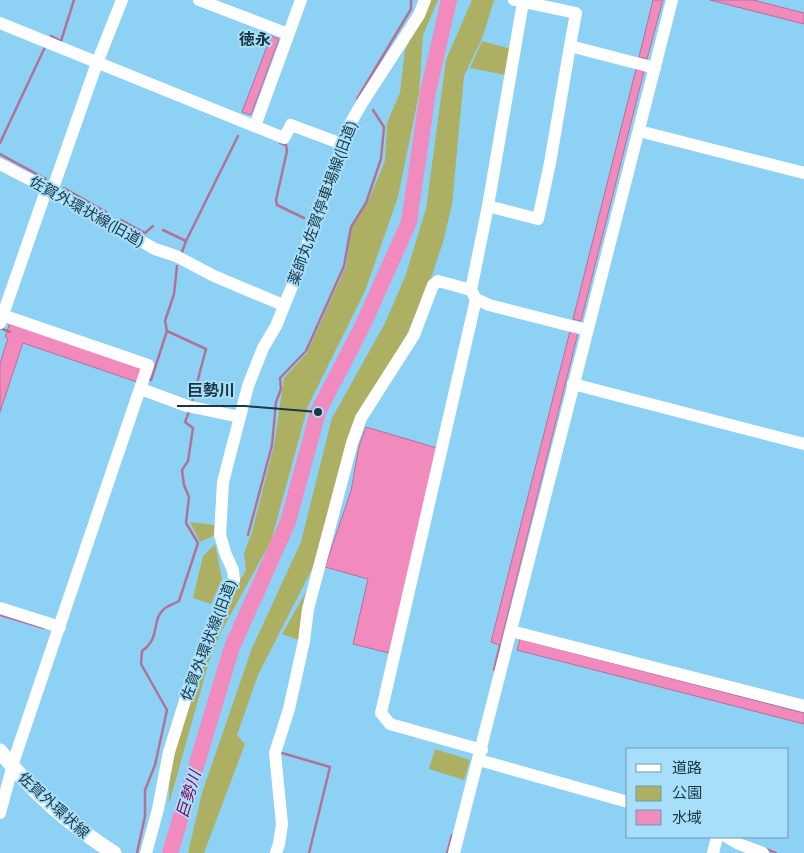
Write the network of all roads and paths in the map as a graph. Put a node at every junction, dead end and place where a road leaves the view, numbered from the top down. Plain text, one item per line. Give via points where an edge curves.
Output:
1 (122, 0) edge
2 (199, 0) edge
3 (301, 0) edge
4 (425, 0) edge
5 (672, 0) edge
6 (519, 1) edge
7 (0, 23) edge
8 (281, 32) junction
9 (570, 46) junction
10 (97, 63) junction
11 (646, 66) junction
12 (255, 126) junction
13 (640, 131) junction
14 (342, 144) junction
15 (0, 164) edge
16 (804, 173) edge
17 (49, 190) junction
18 (488, 206) junction
19 (473, 294) junction
20 (284, 305) junction
21 (1, 319) edge
22 (579, 328) junction
23 (143, 381) junction
24 (573, 384) junction
25 (240, 417) junction
26 (804, 444) edge
27 (0, 608) edge
28 (60, 627) junction
29 (510, 638) junction
30 (804, 706) edge
31 (0, 751) edge
32 (480, 755) junction
33 (13, 768) junction
34 (626, 801) edge
35 (0, 813) edge
36 (717, 838) edge
37 (729, 838) edge
38 (114, 853) edge
39 (146, 853) edge
40 (276, 853) edge
41 (454, 853) edge
42 (713, 853) edge
43 (763, 853) edge

1 - 10 street
2 - 8 street
3 - 8 street
4 - 14 street, 薬師丸佐賀停車場線(旧道) via 419,15 362,103
5 - 11 street
6 - 9 street via 576,13
6 - 18 street
7 - 10 street
8 - 12 street
9 - 11 street
9 - 18 street via 538,219
10 - 12 street
10 - 17 street
11 - 13 street
12 - 14 street via 284,138 291,125
13 - 16 street
13 - 22 street
14 - 20 street, 薬師丸佐賀停車場線(旧道)
15 - 17 street, 佐賀外環状線(旧道)
17 - 20 street, 佐賀外環状線(旧道) via 155,249
17 - 21 street
18 - 19 street
19 - 22 street via 489,305
19 - 32 street via 381,713 390,724
19 - 40 street via 438,281 433,285 414,335 361,418 352,443 308,609 289,708 275,753 282,824
20 - 25 street, 佐賀外環状線(旧道) via 248,386
21 - 23 street via 148,365
22 - 24 street
23 - 25 street via 191,407
23 - 28 street
24 - 26 street
24 - 29 street
25 - 39 street, 佐賀外環状線(旧道) via 224,482 220,536 234,580 193,675 169,752
27 - 28 street
28 - 33 street
29 - 30 street
29 - 32 street
31 - 33 main road, 佐賀外環状線
32 - 34 street
32 - 41 street
33 - 35 street
33 - 38 main road, 佐賀外環状線 via 71,824
36 - 42 street
37 - 43 street

